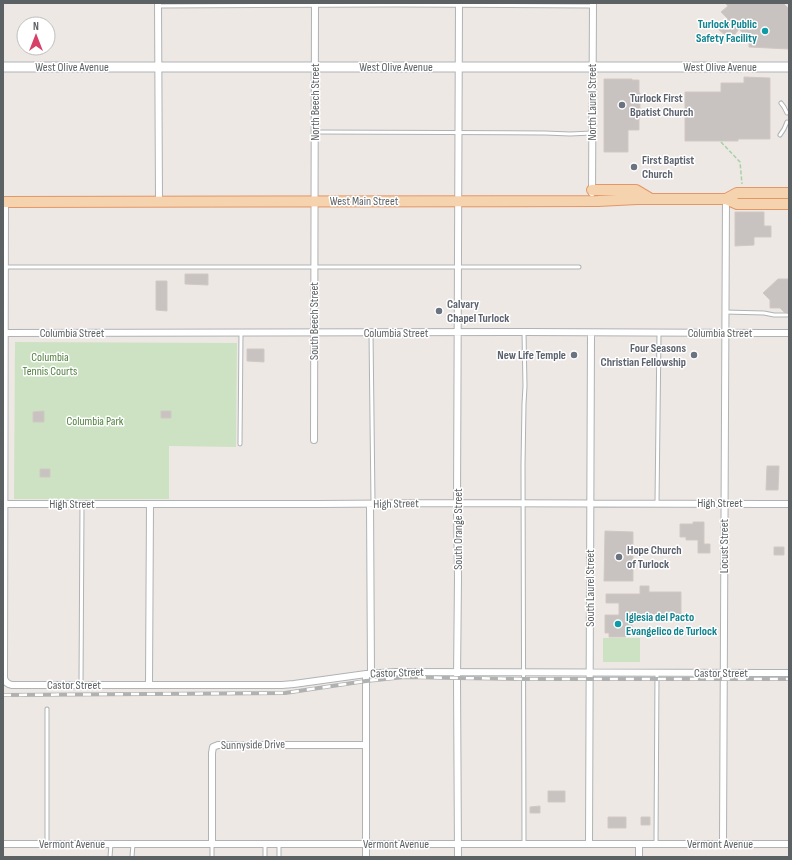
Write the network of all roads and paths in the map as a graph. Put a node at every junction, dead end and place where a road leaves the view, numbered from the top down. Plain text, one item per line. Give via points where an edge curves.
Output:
1 (158, 4) edge
2 (315, 4) edge
3 (459, 4) edge
4 (593, 5) edge
5 (3, 67) edge
6 (159, 67) junction
7 (315, 67) junction
8 (458, 67) junction
9 (593, 67) junction
10 (789, 67) edge
11 (781, 103) dead end
12 (787, 113) dead end
13 (787, 122) dead end
14 (315, 132) junction
15 (458, 132) junction
16 (592, 133) junction
17 (780, 135) dead end
18 (720, 142) dead end
19 (742, 184) dead end
20 (592, 190) junction
21 (789, 193) edge
22 (651, 199) junction
23 (726, 199) junction
24 (159, 201) junction
25 (314, 201) junction
26 (458, 201) junction
27 (592, 201) junction
28 (4, 202) edge
29 (789, 204) edge
30 (314, 267) junction
31 (458, 267) junction
32 (579, 267) dead end
33 (5, 268) junction
34 (725, 312) junction
35 (787, 315) dead end
36 (524, 332) junction
37 (4, 333) edge
38 (241, 333) junction
39 (314, 333) junction
40 (372, 333) junction
41 (458, 333) junction
42 (591, 333) junction
43 (658, 333) junction
44 (725, 333) junction
45 (789, 333) edge
46 (314, 440) dead end
47 (240, 444) dead end
48 (457, 503) junction
49 (590, 503) junction
50 (657, 503) junction
51 (724, 503) junction
52 (4, 504) edge
53 (82, 504) junction
54 (150, 504) junction
55 (372, 504) junction
56 (524, 504) junction
57 (789, 504) edge
58 (457, 672) junction
59 (524, 672) junction
60 (590, 672) junction
61 (724, 672) junction
62 (657, 673) junction
63 (789, 673) edge
64 (368, 674) junction
65 (81, 685) junction
66 (149, 685) junction
67 (47, 709) dead end
68 (366, 745) junction
69 (3, 844) edge
70 (47, 844) junction
71 (111, 844) junction
72 (133, 844) junction
73 (212, 844) junction
74 (265, 844) junction
75 (279, 844) junction
76 (366, 844) junction
77 (458, 844) junction
78 (524, 844) junction
79 (590, 844) junction
80 (639, 844) junction
81 (656, 844) junction
82 (723, 844) junction
83 (789, 844) edge
84 (110, 857) edge
85 (132, 857) edge
86 (212, 857) edge
87 (265, 857) edge
88 (279, 857) edge
89 (366, 857) edge
90 (458, 857) edge
91 (639, 857) edge

1 - 2 lane
1 - 6 street
2 - 3 lane
2 - 7 street, North Beech Street
3 - 4 lane
3 - 8 street, South Orange Street
4 - 9 street, North Laurel Street
5 - 6 street, West Olive Avenue
6 - 7 street, West Olive Avenue
6 - 24 street
7 - 8 street, West Olive Avenue
7 - 14 street, North Beech Street
8 - 9 street, West Olive Avenue
8 - 15 street, South Orange Street
9 - 10 street, West Olive Avenue
9 - 16 street, North Laurel Street
11 - 12 lane
13 - 17 lane
14 - 15 lane
14 - 25 street, North Beech Street
15 - 16 lane
15 - 26 street, South Orange Street
16 - 20 street, North Laurel Street
18 - 19 path via 740,162
20 - 22 main road via 636,190
20 - 27 street, North Laurel Street
21 - 23 main road, West Main Street via 737,193
22 - 23 main road, West Main Street
22 - 27 main road, West Main Street
23 - 29 main road, West Main Street via 737,204
23 - 34 street, Locust Street
24 - 25 main road, West Main Street
24 - 28 main road, West Main Street
25 - 26 main road, West Main Street
25 - 30 street, South Beech Street
26 - 27 main road, West Main Street
26 - 31 street, South Orange Street
28 - 33 street
30 - 31 lane
30 - 33 lane
30 - 39 street, South Beech Street
31 - 32 lane
31 - 41 street, South Orange Street
33 - 37 street
34 - 35 lane
34 - 44 street, Locust Street
36 - 41 street, Columbia Street
36 - 42 street, Columbia Street
36 - 56 lane
37 - 38 street, Columbia Street
37 - 52 street
38 - 39 street, Columbia Street
38 - 47 lane
39 - 40 street, Columbia Street
39 - 46 street, South Beech Street
40 - 41 street, Columbia Street
40 - 55 lane
41 - 48 street, South Orange Street
42 - 43 street, Columbia Street
42 - 49 street, South Laurel Street
43 - 44 street, Columbia Street
43 - 50 lane
44 - 45 street, Columbia Street
44 - 51 street, Locust Street
48 - 55 street, High Street
48 - 56 street, High Street
48 - 58 street, South Orange Street
49 - 50 street, High Street
49 - 56 street, High Street
49 - 60 street, South Laurel Street
50 - 51 street, High Street
51 - 57 street, High Street
51 - 61 street, Locust Street
52 - 53 street, High Street
52 - 65 street, Castor Street via 6,683
53 - 54 street, High Street
53 - 65 lane
54 - 55 street, High Street
54 - 66 street
55 - 64 street
56 - 59 lane
58 - 59 street, Castor Street
58 - 64 street, Castor Street
58 - 77 street, South Orange Street
59 - 60 street, Castor Street
59 - 78 lane
60 - 62 street, Castor Street
60 - 79 street, South Laurel Street
61 - 62 street, Castor Street
61 - 63 street, Castor Street
61 - 82 street, Locust Street
62 - 81 lane
64 - 66 street, Castor Street via 288,685
64 - 68 street
65 - 66 street, Castor Street
67 - 70 lane
68 - 73 street, Sunnyside Drive via 213,747
68 - 76 street
69 - 70 street, Vermont Avenue
70 - 71 street, Vermont Avenue
71 - 72 street, Vermont Avenue
71 - 84 lane
72 - 73 street, Vermont Avenue
72 - 85 lane
73 - 74 street, Vermont Avenue
73 - 86 lane
74 - 75 street, Vermont Avenue
74 - 87 lane
75 - 76 street, Vermont Avenue
75 - 88 lane
76 - 77 street, Vermont Avenue
76 - 89 street
77 - 78 street, Vermont Avenue
77 - 90 street, South Orange Street
78 - 79 street, Vermont Avenue
79 - 80 street, Vermont Avenue
80 - 81 street, Vermont Avenue
80 - 91 street
81 - 82 street, Vermont Avenue
82 - 83 street, Vermont Avenue

